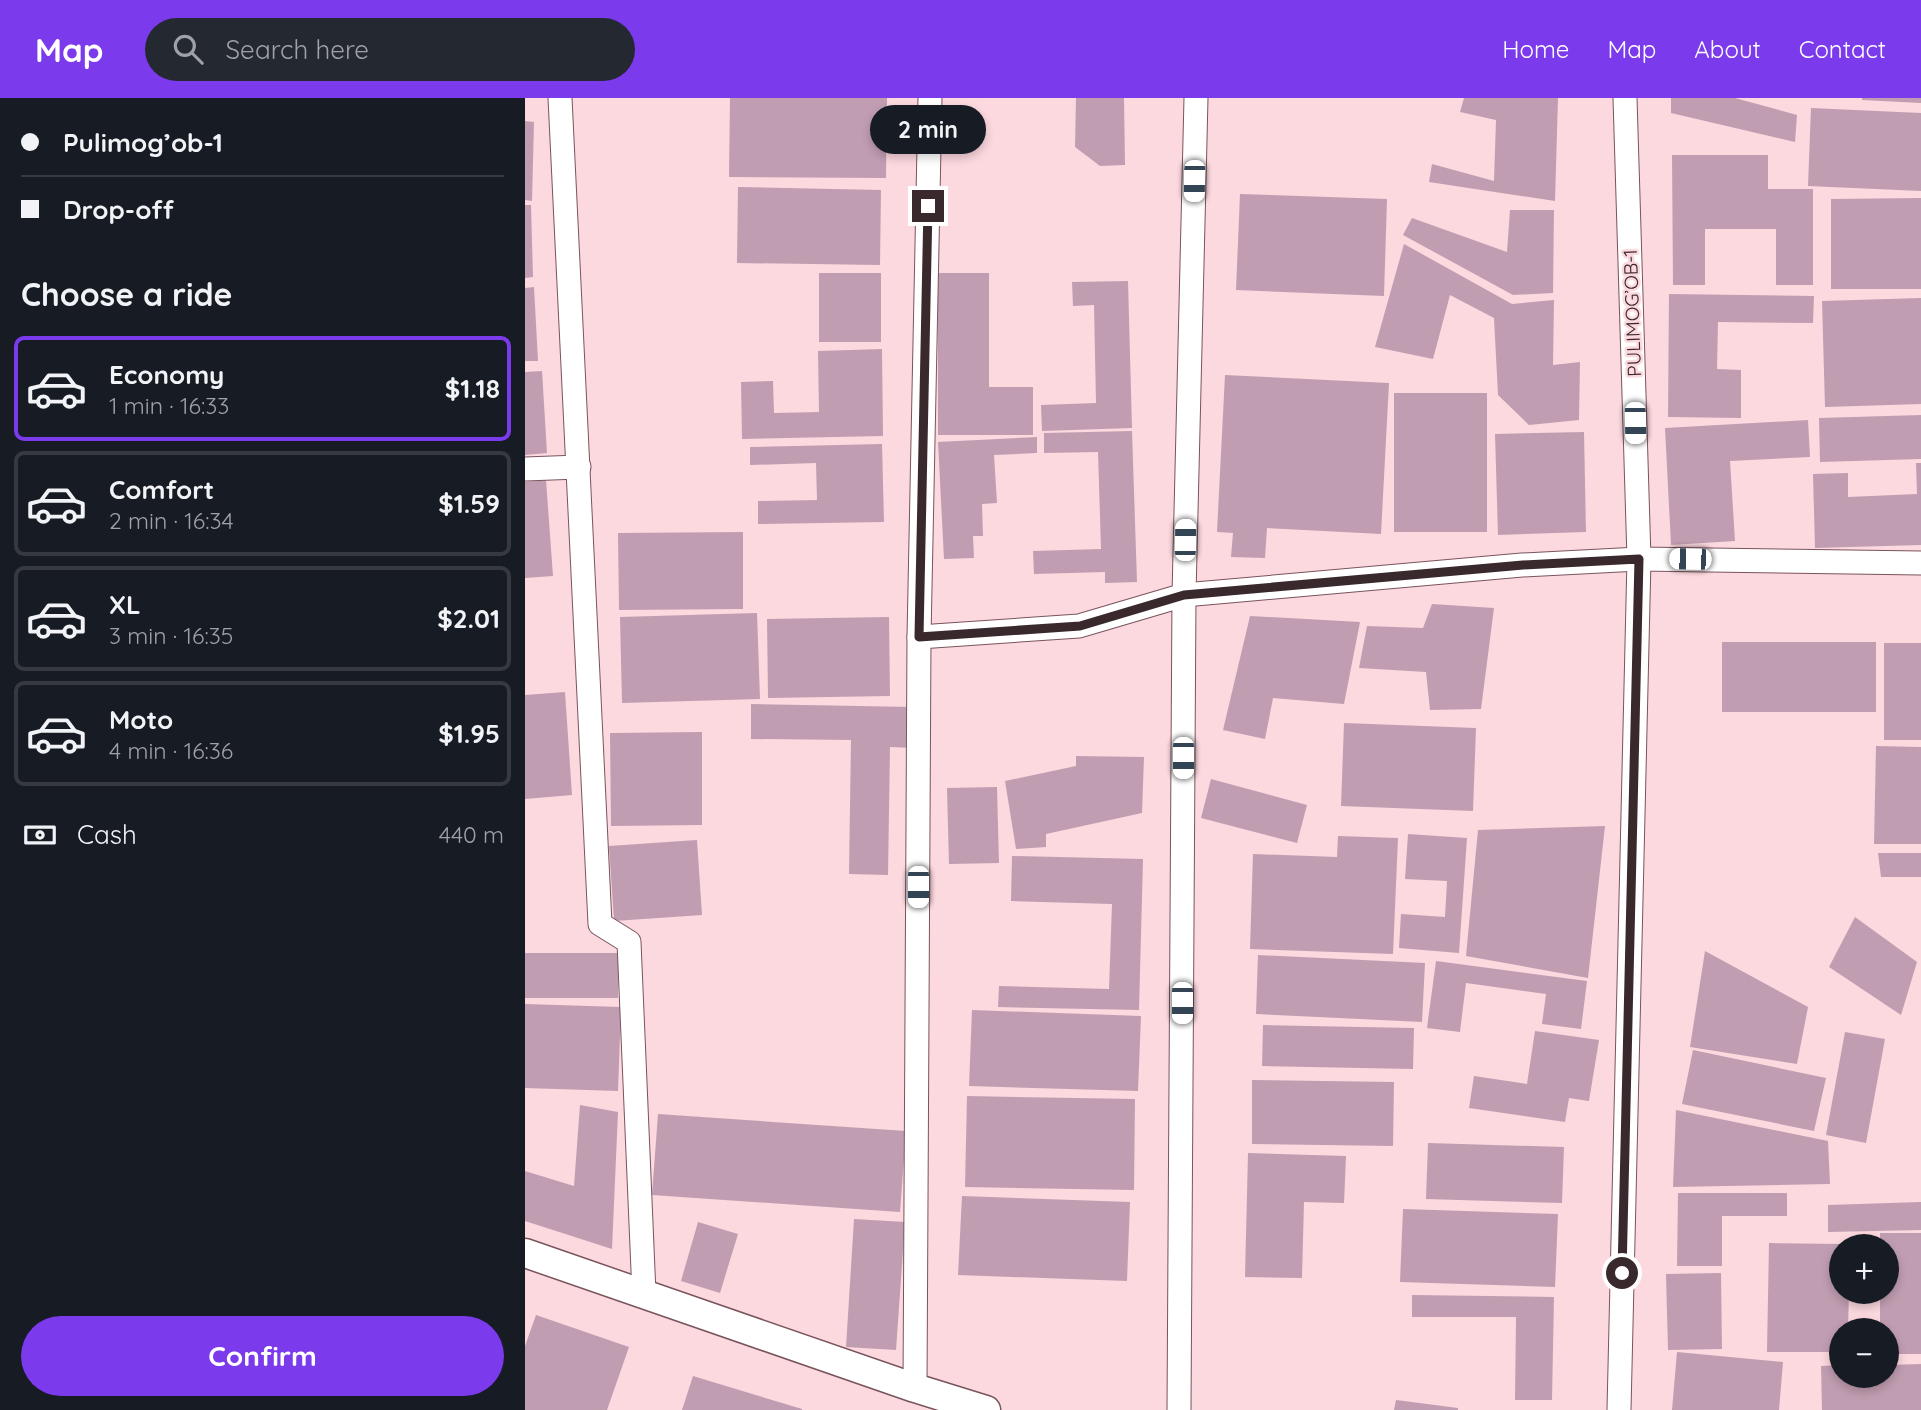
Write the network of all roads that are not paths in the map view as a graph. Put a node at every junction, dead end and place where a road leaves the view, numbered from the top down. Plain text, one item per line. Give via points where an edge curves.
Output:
1 (560, 98) edge
2 (930, 98) edge
3 (1196, 98) edge
4 (1625, 98) edge
5 (579, 467) junction
6 (525, 469) edge
7 (1639, 559) junction
8 (1921, 563) edge
9 (1184, 595) junction
10 (919, 637) junction
11 (525, 1253) edge
12 (644, 1294) junction
13 (915, 1388) junction
14 (986, 1410) edge
15 (1179, 1410) edge
16 (1619, 1410) edge

1 - 5 street
2 - 10 street
3 - 9 street
4 - 7 street, PULIMOG’OB-1
5 - 6 street
5 - 12 street via 600,924 629,942
7 - 8 street
7 - 9 street
7 - 16 street, PULIMOG’OB-1
9 - 10 street via 1080,626
9 - 15 street
10 - 13 street
11 - 12 street
12 - 13 street
13 - 14 street

